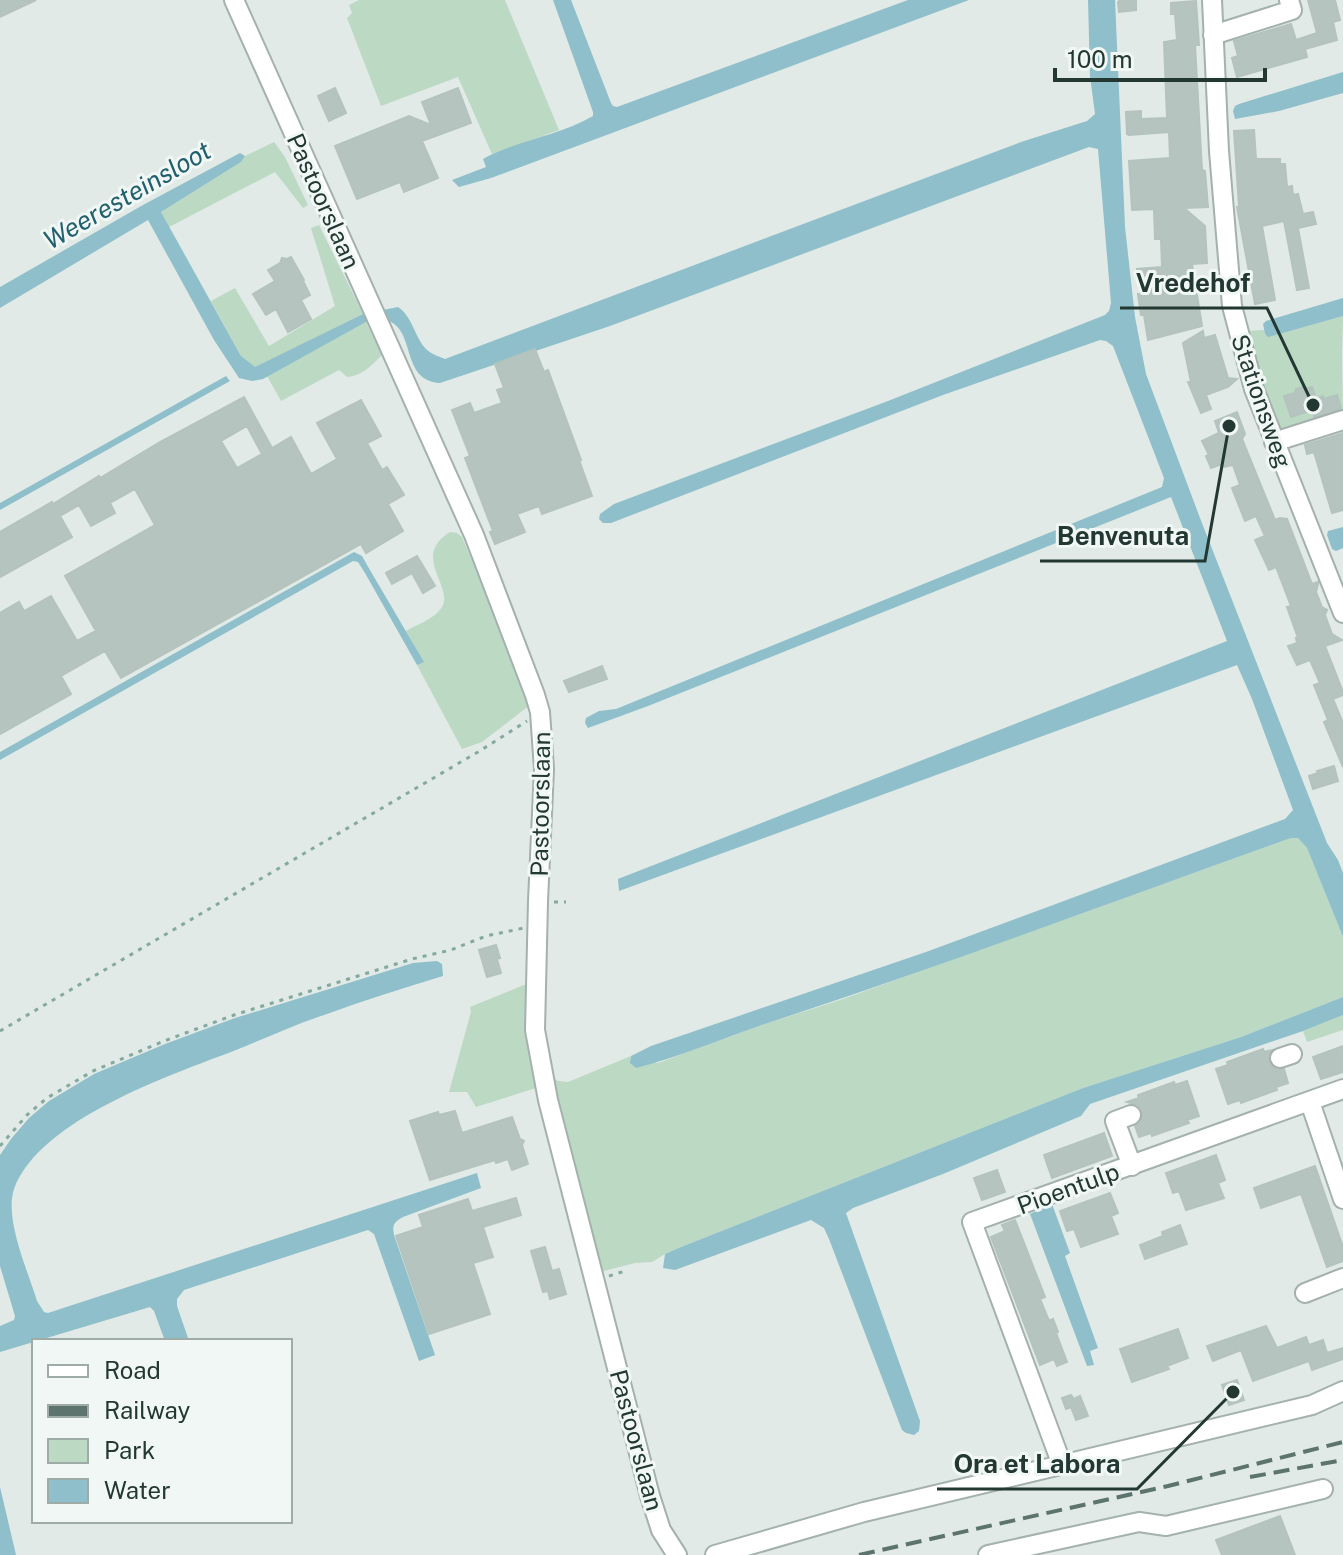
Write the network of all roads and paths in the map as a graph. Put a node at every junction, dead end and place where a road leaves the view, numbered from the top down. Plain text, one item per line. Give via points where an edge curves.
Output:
1 (234, 0) edge
2 (1212, 0) edge
3 (1289, 0) edge
4 (1213, 35) junction
5 (1343, 420) edge
6 (1274, 442) junction
7 (1343, 613) edge
8 (540, 712) junction
9 (538, 927) junction
10 (0, 1031) edge
11 (1343, 1089) edge
12 (1310, 1102) junction
13 (1131, 1115) dead end
14 (0, 1146) edge
15 (1132, 1166) junction
16 (1343, 1199) edge
17 (1343, 1278) edge
18 (1305, 1293) dead end
19 (1343, 1391) edge
20 (1062, 1465) junction
21 (1323, 1489) dead end
22 (677, 1555) edge
23 (715, 1555) edge
24 (988, 1555) edge

1 - 8 street, Pastoorslaan via 474,535
2 - 4 street, Stationsweg
3 - 4 street via 1292,10
4 - 6 street, Stationsweg via 1232,306
5 - 6 street
6 - 7 street, Stationsweg
8 - 9 street, Pastoorslaan via 544,769
8 - 10 path
9 - 14 path via 486,936 164,1041 93,1071 47,1098
9 - 22 street, Pastoorslaan via 535,1030 548,1100 650,1496 661,1530
11 - 12 street, Pioentulp
12 - 15 street, Pioentulp
12 - 16 street
13 - 15 street via 1115,1121
15 - 20 street, Pioentulp via 972,1222
17 - 18 street
19 - 20 street via 1312,1405
20 - 23 street via 864,1512
21 - 24 street via 1166,1526 1139,1522

